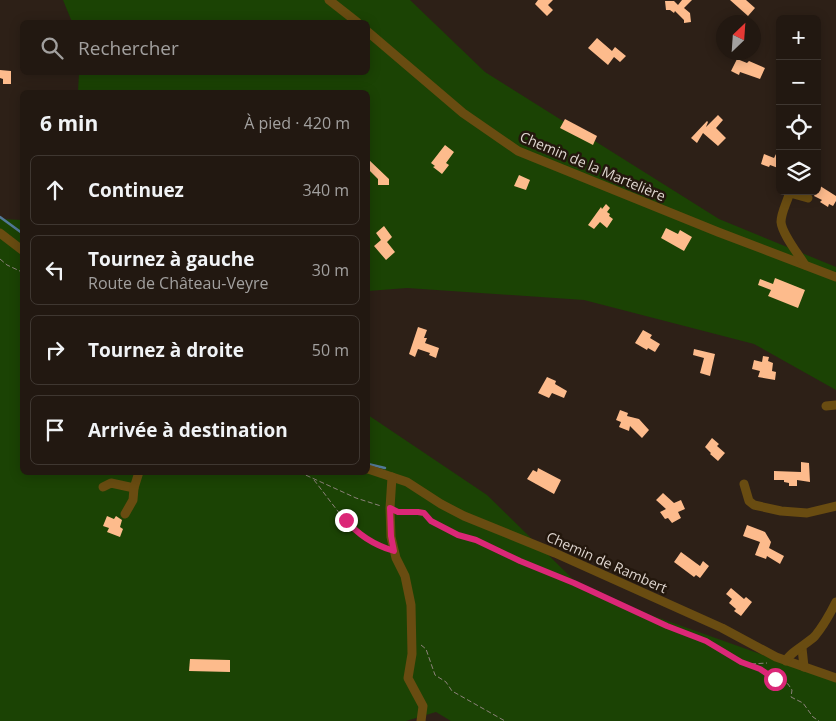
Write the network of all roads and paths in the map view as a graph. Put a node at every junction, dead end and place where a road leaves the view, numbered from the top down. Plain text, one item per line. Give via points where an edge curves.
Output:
1 (329, 0) edge
2 (354, 20) edge
3 (370, 34) edge
4 (789, 195) edge
5 (799, 195) edge
6 (808, 198) dead end
7 (0, 233) edge
8 (20, 248) edge
9 (0, 259) edge
10 (805, 265) junction
11 (20, 271) edge
12 (836, 277) edge
13 (826, 406) dead end
14 (836, 406) edge
15 (370, 470) edge
16 (138, 475) edge
17 (304, 475) edge
18 (392, 476) junction
19 (313, 480) junction
20 (744, 484) dead end
21 (103, 487) dead end
22 (134, 488) junction
23 (836, 506) edge
24 (390, 508) junction
25 (125, 514) dead end
26 (394, 551) junction
27 (836, 602) edge
28 (412, 639) junction
29 (802, 648) junction
30 (776, 657) junction
31 (786, 661) junction
32 (750, 664) junction
33 (804, 667) junction
34 (836, 678) edge
35 (421, 721) edge
36 (505, 721) edge
37 (819, 721) edge

1 - 2 street
3 - 10 street, Chemin de la Martelière via 463,113 518,151
4 - 10 street via 781,223
5 - 6 street
7 - 8 street
9 - 11 path
10 - 12 street, Chemin de la Martelière
13 - 14 street
15 - 18 street, Chemin de Rambert
16 - 22 street
17 - 19 path
18 - 24 street
18 - 30 street, Chemin de Rambert via 464,516 722,628
19 - 24 path
19 - 26 path via 352,528 372,543
20 - 23 street via 749,502 754,505 807,513
21 - 22 street via 111,483
22 - 25 street via 133,500
24 - 26 street
24 - 32 path via 398,512 424,513 431,521 458,535 706,641
26 - 28 street via 406,576
27 - 29 street via 823,625
28 - 35 street via 408,678 423,706
28 - 36 path via 426,648 434,675 446,682 452,691
29 - 31 street via 788,656
29 - 33 street
30 - 31 street, Chemin de Rambert
30 - 32 path via 770,662
31 - 33 street, Chemin de Rambert
32 - 37 path via 788,684 792,690 791,697 803,703
33 - 34 street, Chemin de Rambert

